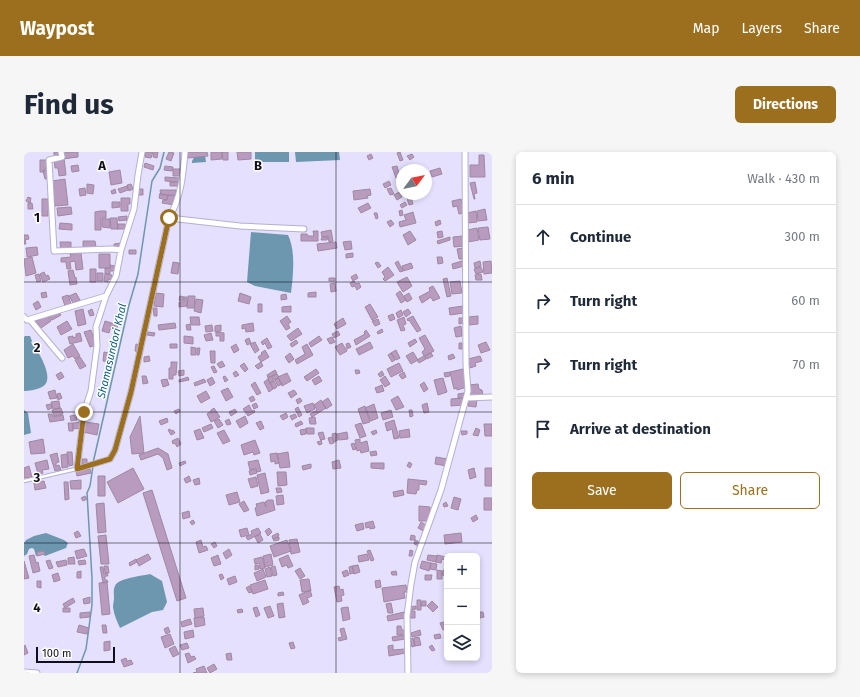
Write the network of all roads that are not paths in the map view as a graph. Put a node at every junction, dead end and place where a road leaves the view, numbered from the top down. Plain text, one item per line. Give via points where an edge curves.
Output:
1 (61, 152) edge
2 (142, 152) edge
3 (185, 152) edge
4 (465, 152) edge
5 (169, 218) junction
6 (304, 229) dead end
7 (121, 250) junction
8 (106, 296) junction
9 (25, 318) edge
10 (62, 358) dead end
11 (492, 397) edge
12 (466, 398) junction
13 (77, 469) junction
14 (24, 481) edge
15 (24, 672) edge
16 (37, 673) edge
17 (408, 673) edge

1 - 7 street via 62,157 49,160 54,251
2 - 7 street via 134,210
3 - 5 street via 182,183 176,207
4 - 12 street via 468,391
5 - 6 street via 240,226
5 - 13 street via 131,392 115,450 110,459
7 - 8 street via 116,276
8 - 9 street
8 - 13 street via 96,328 97,346 91,391 84,412
9 - 10 street via 39,329
11 - 12 street
12 - 17 street via 441,490 415,562 407,616
13 - 14 lane
15 - 16 street

